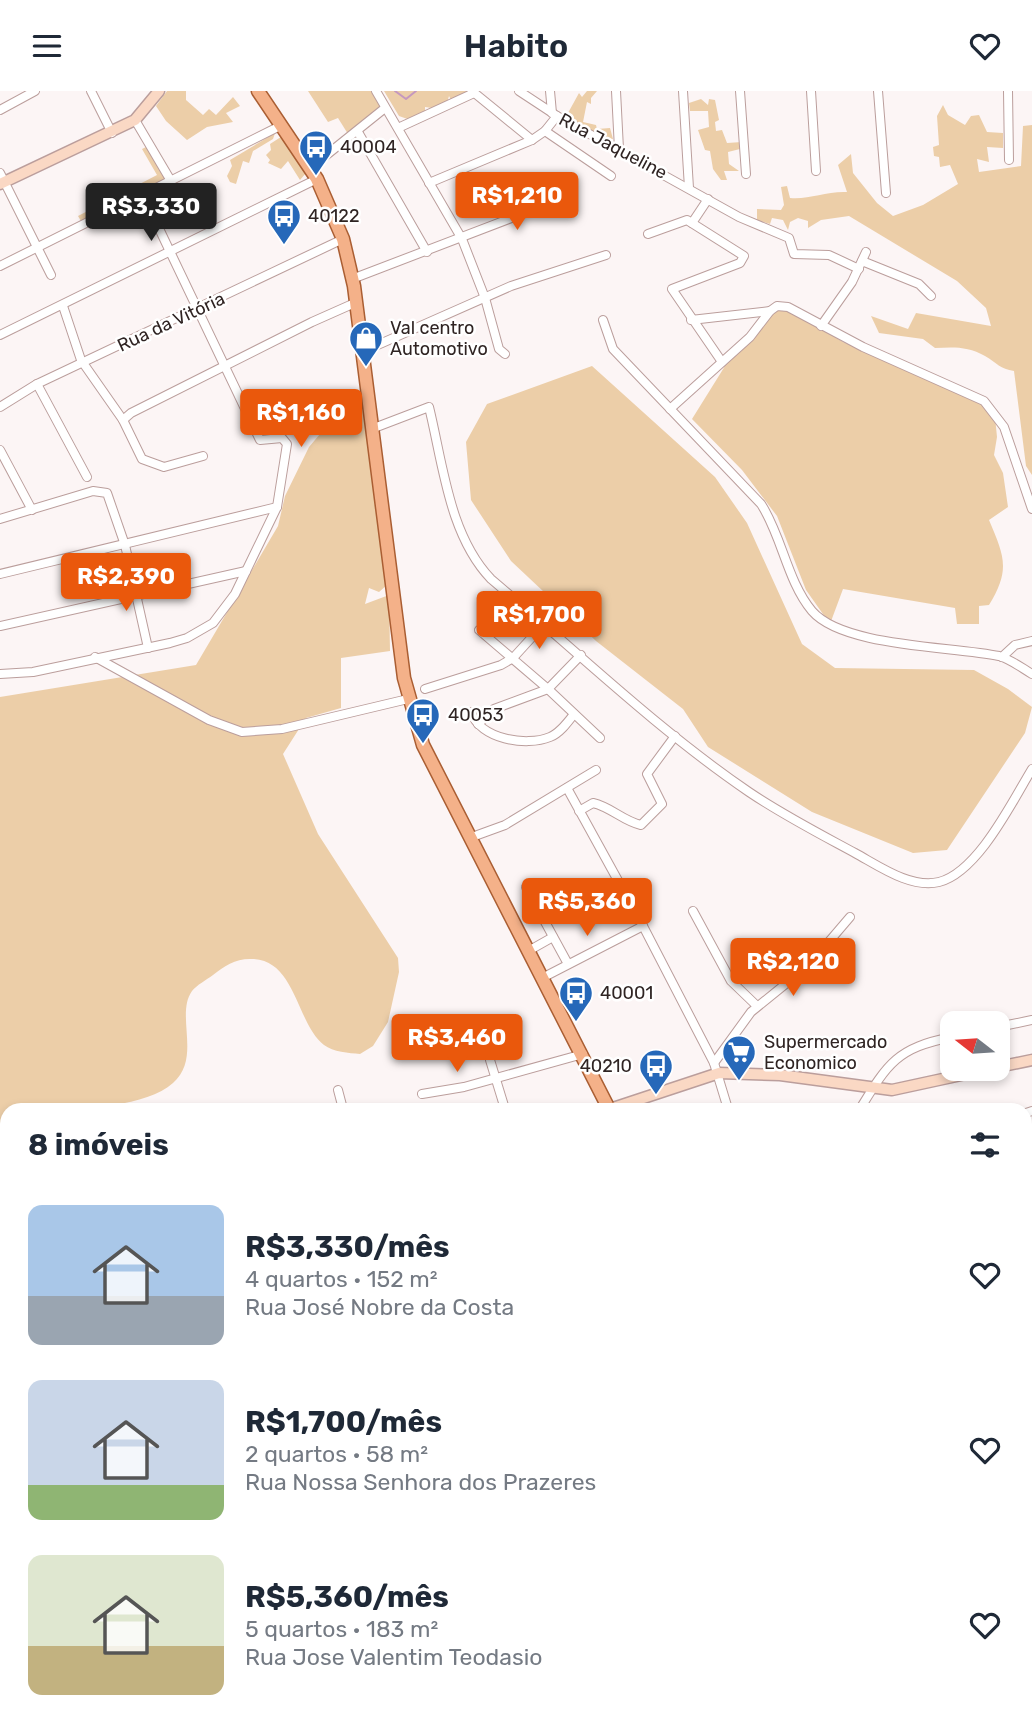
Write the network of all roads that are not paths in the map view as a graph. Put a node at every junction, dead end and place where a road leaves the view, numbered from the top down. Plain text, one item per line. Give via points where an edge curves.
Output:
1 (35, 91) edge
2 (91, 91) edge
3 (159, 91) edge
4 (258, 91) edge
5 (376, 91) edge
6 (519, 91) edge
7 (550, 91) edge
8 (616, 91) edge
9 (683, 91) edge
10 (740, 91) edge
11 (811, 91) edge
12 (878, 91) edge
13 (1008, 91) edge
14 (473, 92) edge
15 (385, 108) junction
16 (0, 110) edge
17 (554, 114) junction
18 (135, 120) junction
19 (280, 126) junction
20 (398, 128) junction
21 (545, 131) junction
22 (358, 132) junction
23 (112, 133) junction
24 (532, 140) junction
25 (619, 149) junction
26 (1009, 160) dead end
27 (816, 171) dead end
28 (313, 174) junction
29 (746, 174) dead end
30 (611, 176) dead end
31 (2, 180) edge
32 (171, 181) junction
33 (429, 183) junction
34 (689, 188) junction
35 (886, 193) dead end
36 (143, 195) junction
37 (561, 199) dead end
38 (708, 199) junction
39 (692, 223) junction
40 (648, 234) dead end
41 (343, 239) junction
42 (462, 239) junction
43 (36, 248) junction
44 (169, 250) junction
45 (428, 252) junction
46 (866, 252) dead end
47 (606, 255) dead end
48 (0, 265) edge
49 (860, 265) junction
50 (51, 275) dead end
51 (352, 279) junction
52 (931, 296) dead end
53 (485, 298) junction
54 (357, 302) junction
55 (63, 306) junction
56 (198, 310) junction
57 (771, 311) junction
58 (603, 320) dead end
59 (691, 320) junction
60 (821, 326) junction
61 (0, 335) edge
62 (364, 351) junction
63 (505, 354) dead end
64 (722, 362) junction
65 (83, 363) junction
66 (225, 367) junction
67 (37, 384) junction
68 (0, 407) edge
69 (670, 409) junction
70 (123, 420) junction
71 (374, 428) junction
72 (0, 450) edge
73 (203, 456) dead end
74 (87, 477) dead end
75 (277, 507) junction
76 (1032, 509) edge
77 (32, 510) junction
78 (0, 519) edge
79 (125, 545) junction
80 (246, 571) junction
81 (0, 575) edge
82 (137, 596) junction
83 (544, 624) junction
84 (0, 626) edge
85 (479, 630) dead end
86 (1032, 641) edge
87 (148, 648) junction
88 (581, 655) junction
89 (95, 657) junction
90 (1002, 657) junction
91 (513, 658) junction
92 (0, 674) edge
93 (1032, 674) edge
94 (425, 689) dead end
95 (548, 689) junction
96 (408, 699) junction
97 (471, 712) dead end
98 (574, 713) junction
99 (478, 724) junction
100 (675, 736) junction
101 (600, 738) dead end
102 (1032, 769) edge
103 (596, 770) dead end
104 (567, 788) junction
105 (579, 811) junction
106 (472, 837) junction
107 (526, 887) dead end
108 (693, 911) dead end
109 (850, 917) dead end
110 (643, 926) junction
111 (554, 937) junction
112 (530, 950) junction
113 (568, 964) junction
114 (544, 977) junction
115 (757, 1006) junction
116 (1032, 1020) edge
117 (1010, 1025) edge
118 (940, 1039) edge
119 (583, 1054) junction
120 (1032, 1059) edge
121 (491, 1060) dead end
122 (1010, 1064) edge
123 (717, 1068) junction
124 (497, 1077) junction
125 (940, 1080) edge
126 (872, 1089) junction
127 (338, 1090) dead end
128 (422, 1094) dead end
129 (341, 1103) edge
130 (504, 1103) edge
131 (607, 1103) edge
132 (626, 1103) edge
133 (726, 1103) edge
134 (864, 1103) edge
135 (0, 1289) edge
136 (0, 1328) edge

1 - 16 street
2 - 23 street
3 - 18 main road
4 - 19 main road
5 - 15 street
6 - 17 street, Rua Jaqueline
7 - 17 street
8 - 25 street
9 - 34 street
10 - 29 street
11 - 27 street
12 - 35 street
13 - 26 street
14 - 20 street
14 - 24 street
15 - 20 street
15 - 22 street
17 - 21 street
17 - 25 street, Rua Jaqueline
18 - 23 main road
18 - 32 street
19 - 28 main road
19 - 32 street
20 - 33 street
21 - 24 street
21 - 30 street
22 - 28 street
22 - 45 street
23 - 31 main road
24 - 33 street
25 - 34 street, Rua Jaqueline
28 - 41 main road
28 - 44 street
31 - 43 street
32 - 36 street
33 - 42 street
34 - 38 street, Rua Jaqueline
36 - 43 street
36 - 44 street
37 - 42 street
38 - 39 street
38 - 49 street, Rua Jaqueline via 756,227 789,238 794,254 829,255
39 - 40 street via 680,221
39 - 59 street via 744,258 737,265 672,289
41 - 51 main road
41 - 56 street, Rua da Vitória
42 - 45 street
42 - 53 street
43 - 48 street
43 - 50 street
44 - 55 street
44 - 56 street
45 - 51 street
46 - 49 street
47 - 53 street
49 - 52 street via 919,284
49 - 60 street
51 - 54 main road
53 - 62 street
53 - 63 street via 499,349
54 - 62 main road
54 - 66 street
55 - 61 street
55 - 65 street
56 - 65 street, Rua da Vitória
56 - 66 street
57 - 59 street
57 - 60 street via 788,307
57 - 64 street
58 - 69 street via 613,349
59 - 64 street
60 - 76 street via 984,401 1004,427
62 - 71 main road
64 - 69 street
65 - 67 street, Rua da Vitória
65 - 70 street
66 - 70 street
66 - 75 street via 260,440 282,438 287,444
67 - 68 street, Rua da Vitória
67 - 74 street
69 - 90 street via 761,504 803,597 826,622 864,636
70 - 73 street via 136,452 148,463 172,466
71 - 83 street via 429,407 450,494 473,556 491,579
71 - 96 main road
72 - 77 street
75 - 79 street
75 - 80 street
77 - 78 street
77 - 79 street via 93,491 107,493
79 - 81 street
79 - 82 street
80 - 82 street
80 - 87 street via 225,611 213,623 187,638
82 - 84 street
82 - 87 street
83 - 88 street
83 - 91 street
85 - 91 street
86 - 90 street via 1015,645
87 - 89 street
88 - 95 street
88 - 100 street
89 - 92 street via 25,674
89 - 96 street via 209,720 242,732 282,729
90 - 93 street
91 - 94 street
91 - 95 street
95 - 98 street
95 - 99 street via 494,709
96 - 106 main road via 423,745
97 - 99 street
98 - 99 street via 557,733 534,740 506,738
98 - 101 street
100 - 102 street via 777,809 892,873 930,884 965,867
100 - 105 street via 647,773 662,804 641,825 627,822 603,805 593,803
103 - 104 street
104 - 105 street
104 - 106 street via 505,825
105 - 110 street
106 - 112 main road
107 - 111 street
108 - 115 street via 732,981
109 - 115 street via 824,950
110 - 113 street
110 - 123 street
111 - 112 street
111 - 113 street
112 - 114 main road
113 - 114 street
114 - 119 main road
115 - 123 street
116 - 117 street
118 - 126 street via 903,1053
119 - 124 street
119 - 131 main road
120 - 122 main road
121 - 124 street
123 - 126 main road
123 - 132 main road
123 - 133 street
124 - 128 street
124 - 130 street
125 - 126 main road via 902,1089
126 - 134 street
127 - 129 street
135 - 136 street

